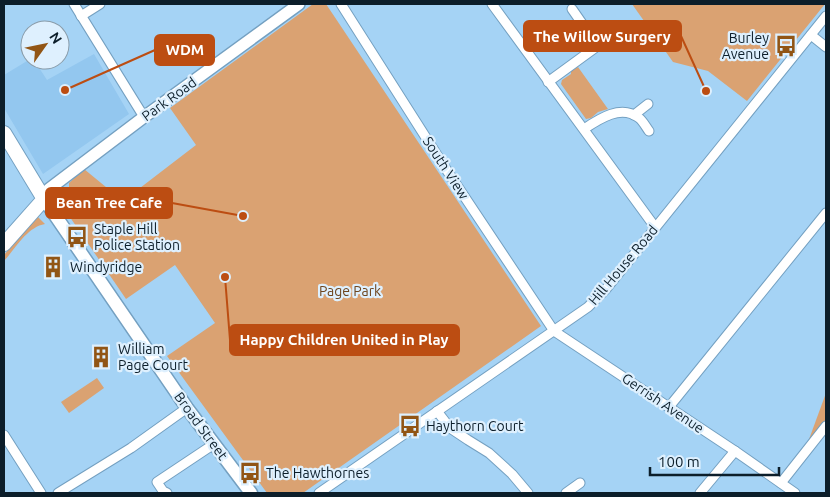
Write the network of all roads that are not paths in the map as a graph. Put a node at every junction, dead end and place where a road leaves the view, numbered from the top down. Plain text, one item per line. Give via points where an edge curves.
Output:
1 (74, 4) edge
2 (100, 4) edge
3 (299, 4) edge
4 (341, 4) edge
5 (492, 4) edge
6 (572, 9) dead end
7 (82, 16) junction
8 (826, 16) edge
9 (618, 31) dead end
10 (811, 35) junction
11 (598, 45) junction
12 (826, 47) edge
13 (548, 82) junction
14 (648, 104) dead end
15 (634, 115) junction
16 (144, 117) junction
17 (584, 129) junction
18 (649, 131) dead end
19 (4, 133) edge
20 (44, 199) junction
21 (826, 213) edge
22 (655, 227) junction
23 (4, 244) edge
24 (554, 331) junction
25 (669, 407) junction
26 (187, 408) junction
27 (437, 411) junction
28 (826, 426) edge
29 (4, 436) edge
30 (214, 444) junction
31 (735, 451) junction
32 (580, 483) dead end
33 (781, 483) junction
34 (247, 492) edge
35 (41, 493) edge
36 (58, 493) edge
37 (167, 493) edge
38 (319, 493) edge
39 (528, 493) edge
40 (566, 493) edge
41 (700, 493) edge
42 (795, 493) edge

1 - 7 street
2 - 7 street
3 - 16 street, Park Road
4 - 24 street, South View
5 - 13 street
6 - 11 street
7 - 16 street
8 - 10 street, Hill House Road
9 - 11 street
10 - 12 street
10 - 22 street, Hill House Road
11 - 13 street
13 - 17 street
14 - 15 street
15 - 17 street via 608,114
15 - 18 street
16 - 20 street, Park Road via 49,189
17 - 22 street
19 - 20 main road, Broad Street
20 - 23 main road
20 - 26 main road, Broad Street
21 - 25 street
22 - 24 street, Hill House Road via 606,289
24 - 25 street, Gerrish Avenue
24 - 27 street, Hill House Road
25 - 31 street, Gerrish Avenue
26 - 30 main road, Broad Street
26 - 36 street via 131,448
27 - 38 street, Hill House Road
27 - 39 street via 450,428 495,458
28 - 33 street
29 - 35 street
30 - 34 main road, Broad Street
30 - 37 street via 157,482
31 - 33 street, Gerrish Avenue
31 - 41 street
32 - 40 street
33 - 42 street, Gerrish Avenue

